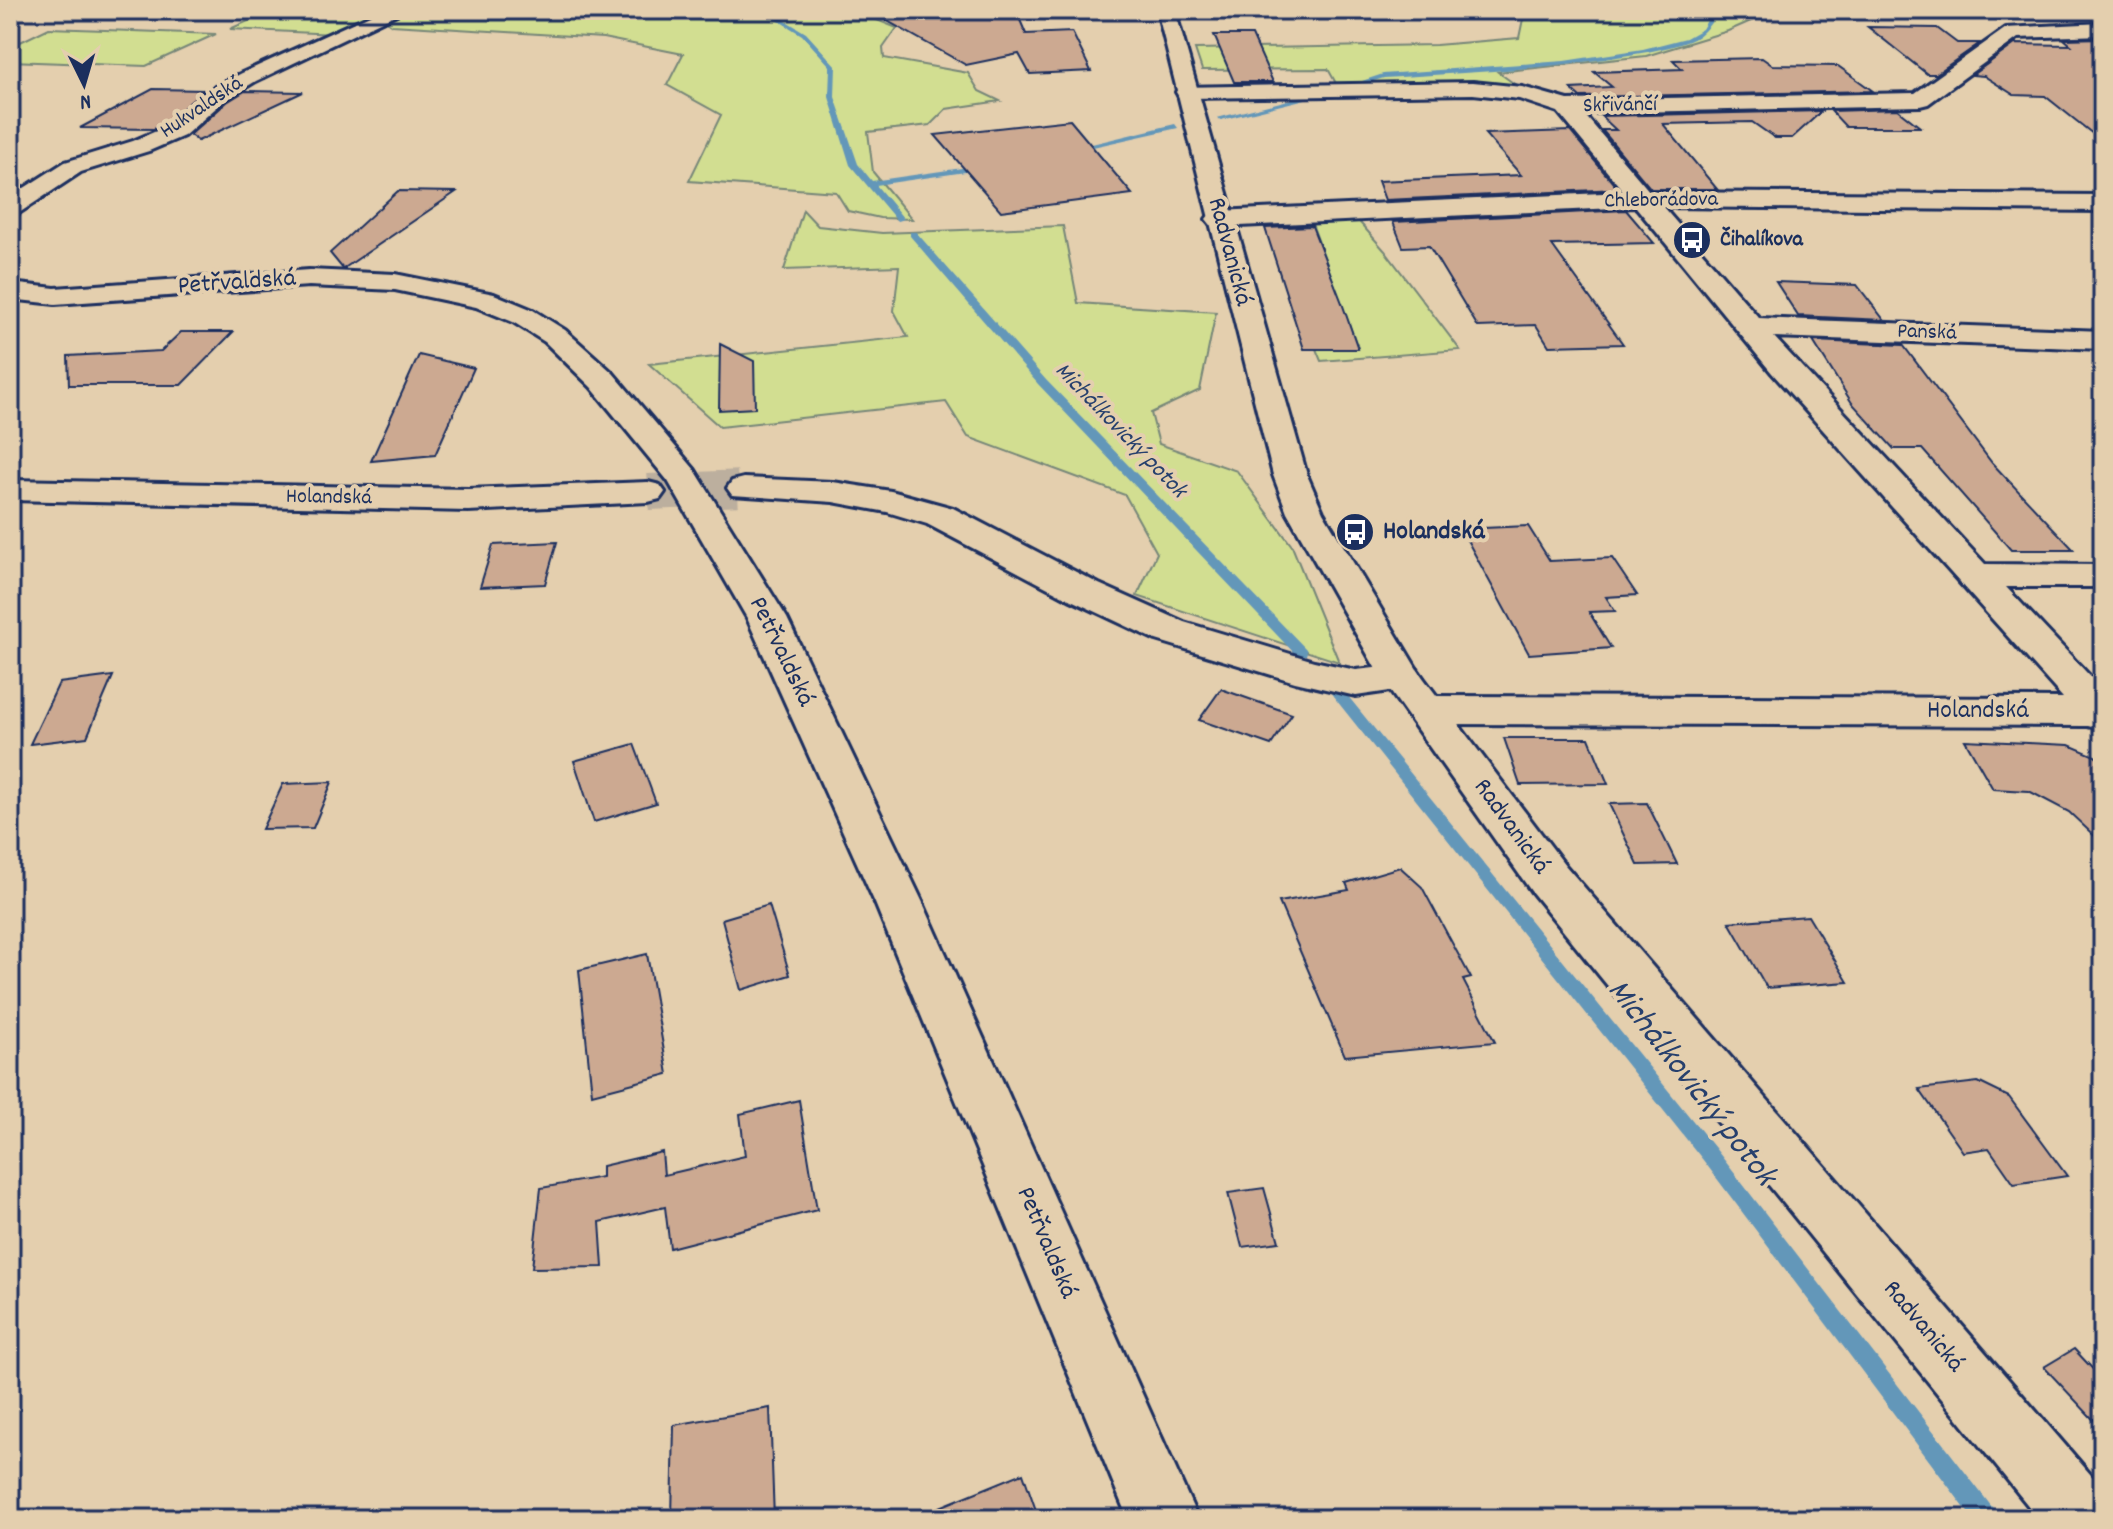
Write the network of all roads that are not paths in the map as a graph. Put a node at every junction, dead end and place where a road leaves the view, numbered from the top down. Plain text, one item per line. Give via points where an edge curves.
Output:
1 (396, 10) edge
2 (1166, 10) edge
3 (2103, 29) edge
4 (1187, 92) junction
5 (1566, 107) junction
6 (1645, 199) junction
7 (2103, 203) edge
8 (10, 208) edge
9 (1219, 219) junction
10 (10, 291) edge
11 (1751, 327) junction
12 (2103, 340) edge
13 (744, 488) tunnel mouth
14 (10, 490) edge
15 (648, 492) tunnel mouth
16 (1977, 575) junction
17 (2103, 576) edge
18 (1414, 694) junction
19 (2101, 714) edge
20 (1163, 1519) edge
21 (2083, 1519) edge

1 - 8 street, Hukvaldská via 249,77 217,95 176,131 73,167
2 - 4 street, Radvanická
3 - 5 street, Skřivánčí via 2013,32 1920,99
4 - 5 street, Skřivánčí via 1473,88 1522,93
4 - 9 street, Radvanická
5 - 6 street
6 - 7 street, Chleborádova
6 - 9 street, Chleborádova
6 - 11 street
9 - 18 street, Radvanická via 1300,500
10 - 20 street, Petřvaldská via 55,296 309,278 395,282 484,300 523,316 555,336 602,380 683,477 767,618 906,917
11 - 12 street, Panská
11 - 16 street
13 - 18 street, Holandská via 833,492 940,516 1170,631 1309,673
14 - 15 street, Holandská via 468,500
16 - 17 street
16 - 19 street
18 - 19 street, Holandská
18 - 21 street, Radvanická via 1548,878

